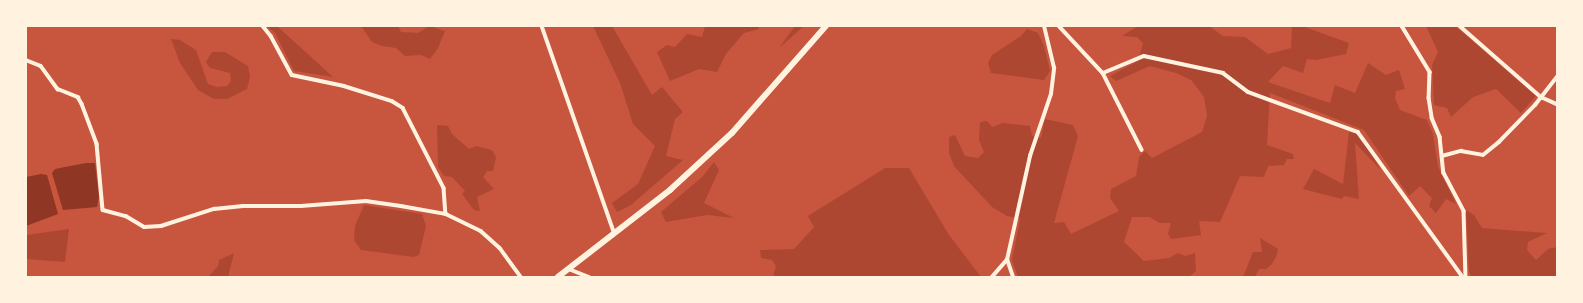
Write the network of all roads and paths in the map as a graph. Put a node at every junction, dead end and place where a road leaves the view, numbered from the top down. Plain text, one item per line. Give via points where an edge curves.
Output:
1 (263, 26) edge
2 (542, 26) edge
3 (826, 26) edge
4 (1044, 26) edge
5 (1059, 26) edge
6 (1402, 26) edge
7 (1460, 26) edge
8 (26, 60) edge
9 (1103, 73) junction
10 (1557, 77) edge
11 (1542, 97) junction
12 (1557, 104) edge
13 (1142, 150) dead end
14 (1442, 156) junction
15 (446, 214) junction
16 (614, 232) junction
17 (1007, 260) junction
18 (569, 269) junction
19 (521, 277) edge
20 (558, 277) edge
21 (589, 277) edge
22 (992, 277) edge
23 (1013, 277) edge
24 (1464, 277) edge

1 - 15 street via 292,75 344,86 392,101 403,108 444,188
2 - 16 street
3 - 16 main road via 732,133 670,190
4 - 17 street via 1054,68 1051,94 1030,156
5 - 9 street
6 - 14 street via 1430,72 1429,98 1432,118 1440,137
7 - 11 street
8 - 15 street via 41,66 58,89 78,97 82,104 97,144 103,210 126,216 144,227 161,226 214,209 243,206 301,206 366,201
9 - 13 street
9 - 24 street via 1144,56 1223,73 1248,92 1358,132
10 - 11 street
11 - 12 street
11 - 14 street via 1483,155 1461,151
14 - 24 street via 1444,173 1464,211
15 - 19 street via 481,231 500,248
16 - 18 main road
17 - 22 street
17 - 23 street
18 - 20 main road
18 - 21 street

